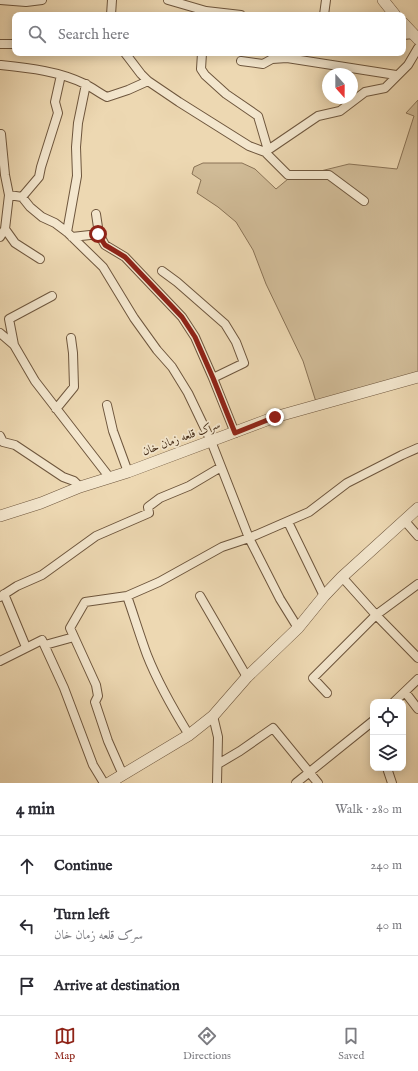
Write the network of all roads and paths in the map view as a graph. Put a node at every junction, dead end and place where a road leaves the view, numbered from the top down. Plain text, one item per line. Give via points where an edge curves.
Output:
1 (0, 0) edge
2 (42, 0) edge
3 (112, 0) edge
4 (168, 0) edge
5 (326, 0) edge
6 (383, 0) edge
7 (111, 12) edge
8 (215, 12) edge
9 (324, 12) edge
10 (393, 12) edge
11 (406, 27) edge
12 (412, 36) edge
13 (0, 44) edge
14 (12, 44) edge
15 (418, 48) edge
16 (127, 56) edge
17 (202, 56) edge
18 (241, 61) dead end
19 (0, 65) edge
20 (61, 75) junction
21 (396, 75) junction
22 (148, 81) junction
23 (86, 84) junction
24 (1, 134) dead end
25 (267, 151) junction
26 (9, 194) junction
27 (22, 197) junction
28 (364, 201) dead end
29 (96, 214) dead end
30 (5, 230) junction
31 (70, 234) junction
32 (98, 234) junction
33 (0, 237) edge
34 (40, 259) dead end
35 (162, 271) dead end
36 (52, 296) dead end
37 (0, 333) edge
38 (71, 338) dead end
39 (14, 345) junction
40 (418, 377) edge
41 (213, 378) junction
42 (107, 405) dead end
43 (56, 409) junction
44 (235, 433) junction
45 (1, 441) edge
46 (211, 441) junction
47 (418, 448) edge
48 (221, 467) junction
49 (128, 472) junction
50 (110, 478) junction
51 (80, 487) junction
52 (418, 508) edge
53 (0, 514) edge
54 (404, 520) junction
55 (288, 522) junction
56 (418, 536) edge
57 (249, 538) junction
58 (342, 577) junction
59 (418, 584) edge
60 (2, 596) edge
61 (127, 596) junction
62 (200, 596) dead end
63 (324, 596) junction
64 (376, 615) junction
65 (298, 628) junction
66 (74, 637) junction
67 (45, 645) junction
68 (26, 647) junction
69 (418, 658) edge
70 (0, 661) edge
71 (247, 677) junction
72 (418, 679) edge
73 (405, 692) junction
74 (327, 693) dead end
75 (397, 699) edge
76 (418, 709) edge
77 (213, 716) junction
78 (370, 723) edge
79 (189, 735) junction
80 (218, 764) junction
81 (388, 771) edge
82 (310, 772) junction
83 (123, 775) junction
84 (104, 783) edge
85 (109, 783) edge
86 (217, 783) edge
87 (296, 783) edge
88 (318, 783) edge
89 (392, 783) edge

1 - 2 street
3 - 7 street
4 - 8 street
5 - 9 street
6 - 10 street
11 - 12 street
13 - 14 street
15 - 21 street via 408,65
16 - 22 street
17 - 25 street via 202,69 205,75 226,94 258,116
18 - 21 street via 263,64 272,59 287,58
19 - 20 street
20 - 23 street
20 - 27 street via 55,102 58,114 40,177
21 - 25 street via 385,88 365,92 340,111 318,116
22 - 23 street via 107,97
22 - 25 street via 249,146
23 - 31 street via 78,123 77,176
24 - 26 street
25 - 28 street via 288,175 329,175
26 - 27 street
26 - 30 street
27 - 31 street via 42,217
29 - 32 street
30 - 33 street
30 - 34 street via 15,243
31 - 32 street
31 - 46 street via 103,267 121,298 172,367 188,393
32 - 41 street via 105,245 125,257 182,317 195,337
35 - 41 street via 216,315 236,342 244,363
36 - 39 street via 9,319
37 - 39 street
38 - 43 street via 74,387
39 - 43 street via 35,381
40 - 44 street, سرک قلعه زمان خان via 275,417
41 - 44 street
42 - 49 street via 113,431
43 - 50 street
44 - 46 street, سرک قلعه زمان خان
45 - 51 street via 15,445
46 - 48 street
46 - 49 street, سرک قلعه زمان خان
47 - 55 street via 347,483 309,512
48 - 57 street
48 - 60 street via 189,486 160,498 148,506 149,513 96,536 42,574
49 - 50 street, سرک قلعه زمان خان
50 - 51 street, سرک قلعه زمان خان
51 - 53 street, سرک قلعه زمان خان via 41,503
52 - 54 street
54 - 56 street
54 - 58 street
55 - 57 street
55 - 63 street
57 - 61 street via 222,547 159,582
57 - 65 street
58 - 63 street
58 - 64 street
59 - 64 street
60 - 68 street
61 - 66 street via 85,602 70,628
61 - 79 street via 159,683
62 - 71 street
63 - 65 street
64 - 69 street
64 - 74 street via 313,678
65 - 71 street
66 - 67 street
66 - 83 street via 96,685 98,696 95,702 108,742
67 - 68 street via 42,640
67 - 84 street via 93,764
68 - 70 street
71 - 77 street
72 - 73 street
73 - 75 street
73 - 76 street
77 - 79 street
77 - 80 street via 218,737
78 - 82 street
79 - 83 street
80 - 82 street via 272,728
80 - 86 street
81 - 89 street
82 - 87 street
82 - 88 street
83 - 85 street

